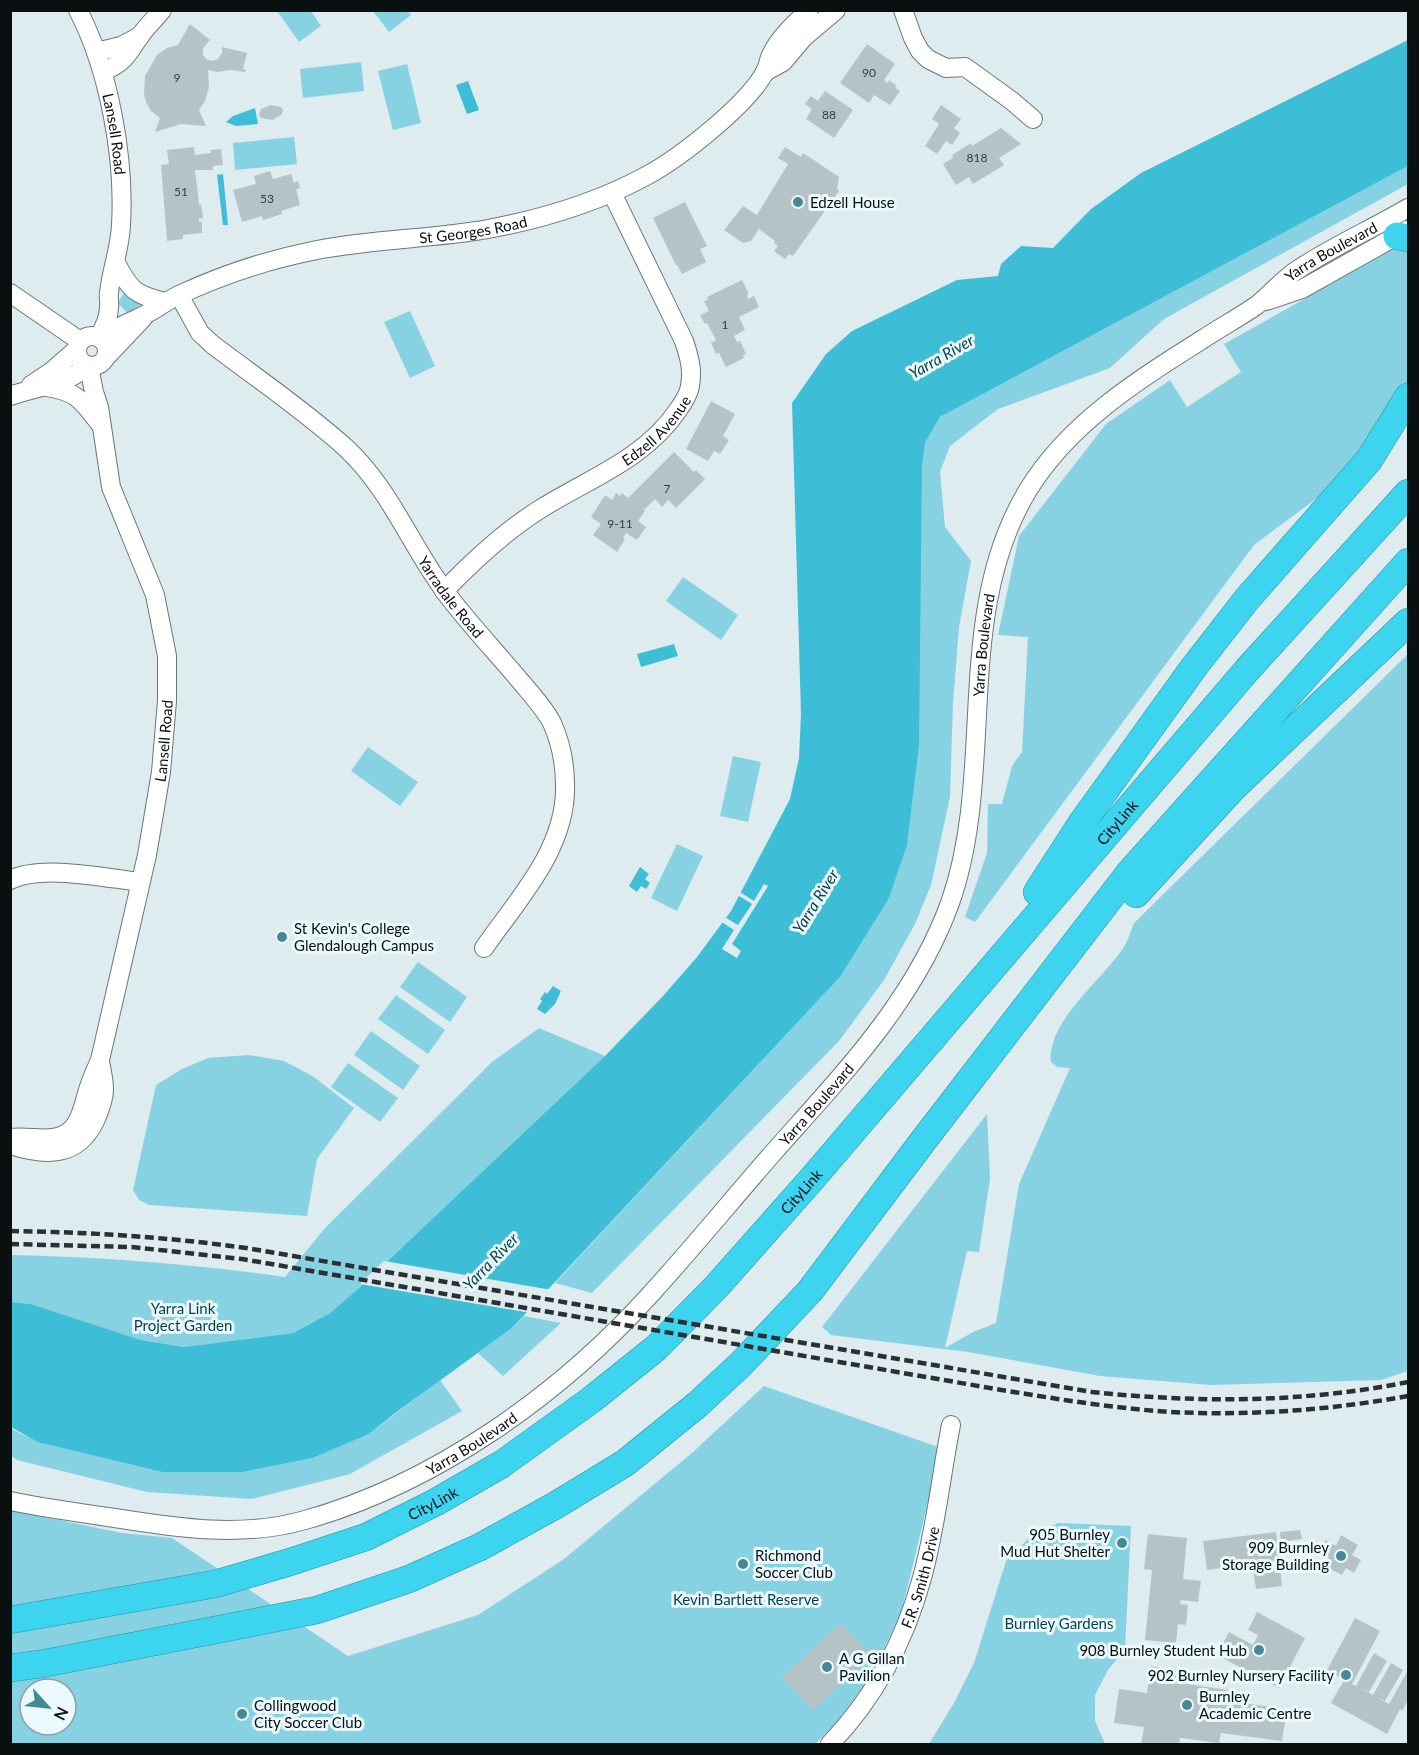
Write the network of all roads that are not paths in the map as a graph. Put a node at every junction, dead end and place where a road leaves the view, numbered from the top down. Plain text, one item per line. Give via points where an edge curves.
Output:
1 (78, 10) edge
2 (162, 10) edge
3 (809, 10) edge
4 (836, 10) edge
5 (903, 10) edge
6 (140, 36) junction
7 (96, 52) junction
8 (103, 72) junction
9 (765, 72) junction
10 (1033, 119) dead end
11 (612, 193) junction
12 (1408, 208) edge
13 (1405, 234) edge
14 (116, 263) junction
15 (10, 293) edge
16 (172, 298) junction
17 (1258, 304) junction
18 (147, 314) junction
19 (89, 340) junction
20 (97, 362) junction
21 (47, 387) junction
22 (16, 394) edge
23 (1408, 397) edge
24 (100, 416) junction
25 (1408, 493) edge
26 (1408, 562) edge
27 (444, 591) junction
28 (1408, 622) edge
29 (10, 880) edge
30 (140, 882) junction
31 (484, 948) dead end
32 (968, 996) junction
33 (10, 1138) edge
34 (923, 1141) junction
35 (65, 1142) junction
36 (10, 1145) edge
37 (951, 1425) dead end
38 (10, 1501) edge
39 (10, 1620) edge
40 (10, 1668) edge
41 (830, 1744) edge

1 - 7 street, Lansell Road
2 - 6 street
3 - 9 street, St Georges Road via 783,38
4 - 9 street, St Georges Road via 804,37 783,62
5 - 10 street via 913,38 928,59 946,68 965,67
6 - 7 street
6 - 8 street via 125,59
7 - 8 street, Lansell Road
8 - 14 street, Lansell Road via 120,169 121,227
9 - 11 street, St Georges Road via 722,120 694,143 649,175
11 - 16 street, St Georges Road via 525,221 486,229 317,250 223,277
11 - 27 street, Edzell Avenue via 684,341 691,365 690,388 671,420 650,442 627,460 528,517
12 - 17 street, Yarra Boulevard via 1293,273
13 - 17 street, Yarra Boulevard via 1302,289
14 - 16 street via 133,290 143,296
14 - 19 street, Lansell Road via 109,294 100,305
15 - 19 street
16 - 18 street, St Georges Road
16 - 27 street, Yarradale Road via 213,345 347,450 388,498
17 - 38 street, Yarra Boulevard via 1100,410 1059,448 1027,491 1008,529 992,577 982,633 967,841 949,904 928,953 893,1011 863,1050 645,1301 583,1361 508,1420 445,1460 398,1484 302,1521 264,1528 189,1528
18 - 19 street, St Georges Road
18 - 20 street, St Georges Road
19 - 20 street via 107,345
19 - 20 street via 79,359
19 - 22 street, St Georges Road
20 - 21 street, St Georges Road
20 - 24 street, Lansell Road via 94,392
21 - 22 street, St Georges Road
21 - 24 street via 74,395
23 - 32 highway via 1369,459 1247,599 1188,676 1082,824
24 - 30 street, Lansell Road via 111,487 155,595 167,656 161,772
25 - 32 highway, CityLink via 1247,670
26 - 34 highway via 1130,872
27 - 31 street, Yarradale Road via 534,697 552,722 564,757 563,811 553,842 540,868
28 - 34 highway via 1233,788 1142,887
29 - 30 street via 42,872
30 - 35 street, Lansell Road via 100,1060 82,1113
32 - 39 highway, CityLink via 717,1286 663,1340 591,1400 502,1464 366,1537 290,1562 215,1584
33 - 35 street via 55,1138
34 - 40 highway via 810,1291 741,1364 625,1462 556,1505 480,1547 409,1578 317,1610
35 - 36 street via 45,1152
37 - 41 street, F.R. Smith Drive via 912,1612 869,1697

